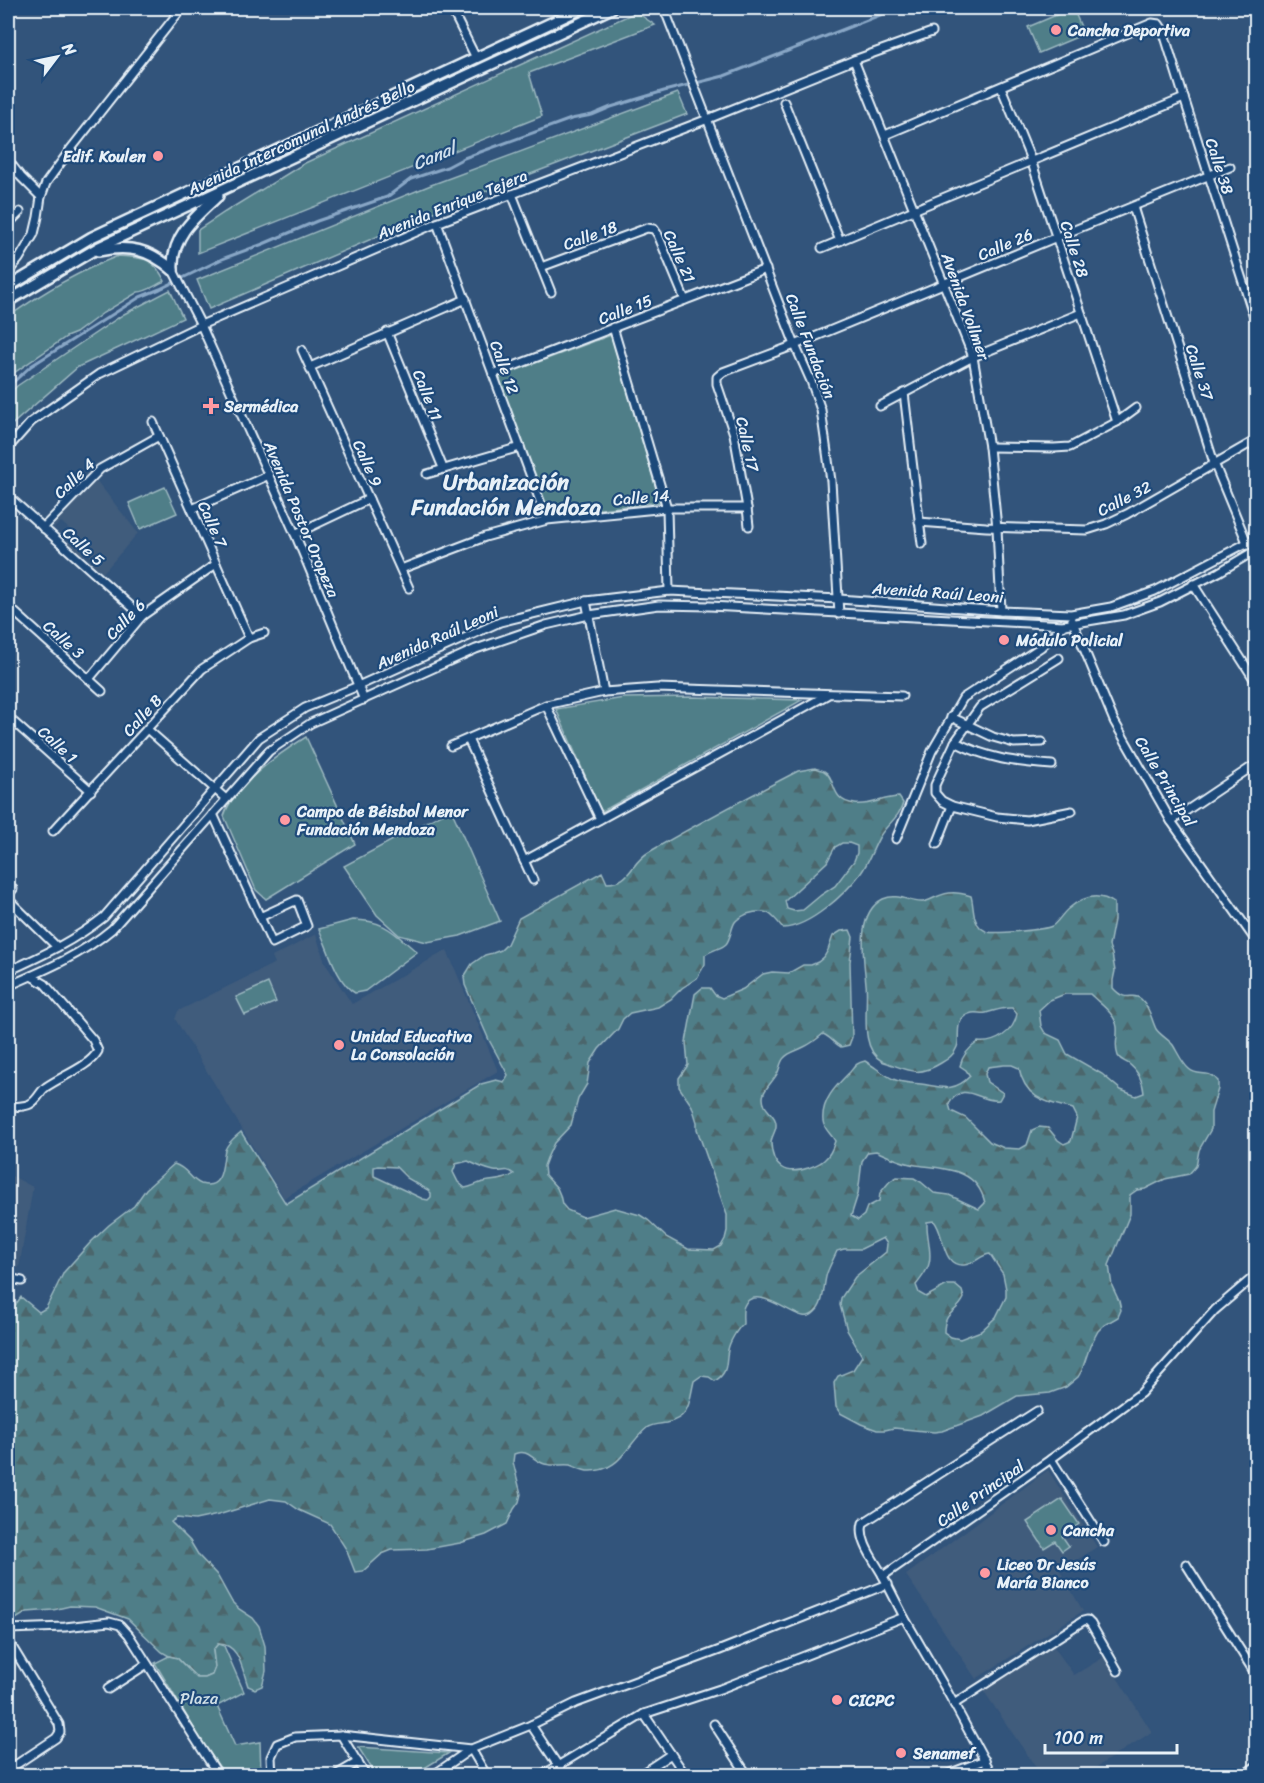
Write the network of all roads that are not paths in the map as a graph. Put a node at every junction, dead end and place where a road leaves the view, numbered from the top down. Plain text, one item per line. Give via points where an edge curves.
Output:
1 (182, 8) edge
2 (451, 8) edge
3 (583, 8) edge
4 (612, 8) edge
5 (664, 8) edge
6 (932, 32) dead end
7 (476, 58) junction
8 (854, 60) junction
9 (1001, 87) junction
10 (1184, 98) junction
11 (784, 102) dead end
12 (708, 119) junction
13 (885, 135) junction
14 (8, 160) edge
15 (1031, 160) junction
16 (1230, 167) dead end
17 (1209, 176) junction
18 (224, 189) junction
19 (512, 194) junction
20 (41, 196) junction
21 (1133, 207) junction
22 (915, 209) junction
23 (20, 212) dead end
24 (437, 223) junction
25 (8, 224) edge
26 (647, 228) joint
27 (1057, 237) junction
28 (840, 241) junction
29 (822, 248) dead end
30 (82, 257) junction
31 (541, 267) junction
32 (766, 269) junction
33 (173, 270) junction
34 (8, 272) edge
35 (945, 284) junction
36 (8, 287) edge
37 (551, 292) dead end
38 (466, 299) junction
39 (685, 300) junction
40 (8, 302) edge
41 (1082, 313) junction
42 (1257, 323) edge
43 (201, 325) junction
44 (613, 327) junction
45 (387, 332) junction
46 (795, 345) junction
47 (302, 350) dead end
48 (973, 357) junction
49 (310, 368) junction
50 (723, 372) joint
51 (493, 374) junction
52 (904, 393) junction
53 (880, 406) dead end
54 (1136, 408) dead end
55 (153, 422) dead end
56 (1117, 422) junction
57 (159, 436) junction
58 (1257, 440) edge
59 (520, 447) junction
60 (989, 447) junction
61 (8, 448) edge
62 (1214, 463) junction
63 (443, 468) junction
64 (427, 474) dead end
65 (268, 475) junction
66 (8, 496) edge
67 (369, 499) junction
68 (667, 508) junction
69 (747, 508) junction
70 (192, 509) junction
71 (547, 520) junction
72 (919, 522) junction
73 (749, 526) dead end
74 (43, 528) junction
75 (997, 528) junction
76 (295, 534) junction
77 (1257, 538) edge
78 (1248, 543) junction
79 (922, 544) dead end
80 (1254, 551) edge
81 (216, 564) junction
82 (401, 569) junction
83 (1193, 584) junction
84 (409, 588) dead end
85 (669, 591) junction
86 (839, 599) junction
87 (586, 601) junction
88 (8, 606) edge
89 (1001, 611) junction
90 (839, 614) junction
91 (1071, 614) junction
92 (590, 615) junction
93 (142, 616) junction
94 (1068, 624) junction
95 (264, 633) dead end
96 (249, 638) junction
97 (1059, 658) dead end
98 (89, 679) junction
99 (1257, 682) edge
100 (358, 686) junction
101 (102, 691) dead end
102 (604, 692) junction
103 (829, 694) junction
104 (902, 696) dead end
105 (364, 700) junction
106 (546, 705) junction
107 (8, 717) edge
108 (951, 717) junction
109 (967, 724) junction
110 (147, 729) junction
111 (468, 739) junction
112 (955, 742) junction
113 (1042, 742) dead end
114 (452, 746) dead end
115 (1257, 764) edge
116 (1052, 765) dead end
117 (214, 789) junction
118 (90, 791) junction
119 (226, 799) junction
120 (952, 806) junction
121 (1072, 811) dead end
122 (213, 814) junction
123 (600, 819) junction
124 (1172, 821) junction
125 (52, 831) dead end
126 (896, 839) dead end
127 (938, 844) dead end
128 (524, 861) junction
129 (533, 880) dead end
130 (13, 889) dead end
131 (8, 897) edge
132 (106, 914) junction
133 (260, 917) junction
134 (116, 924) junction
135 (1257, 941) edge
136 (57, 947) junction
137 (8, 971) edge
138 (31, 976) junction
139 (8, 986) edge
140 (8, 1110) edge
141 (1257, 1275) edge
142 (8, 1278) edge
143 (22, 1281) dead end
144 (1036, 1412) dead end
145 (1051, 1459) junction
146 (1104, 1542) dead end
147 (1186, 1564) dead end
148 (883, 1576) junction
149 (888, 1584) junction
150 (904, 1617) junction
151 (8, 1629) edge
152 (8, 1640) edge
153 (147, 1664) junction
154 (1118, 1671) dead end
155 (1256, 1676) edge
156 (108, 1689) dead end
157 (954, 1704) junction
158 (644, 1714) junction
159 (714, 1724) dead end
160 (531, 1725) junction
161 (341, 1735) junction
162 (471, 1749) junction
163 (671, 1754) junction
164 (984, 1761) junction
165 (358, 1762) junction
166 (558, 1765) junction
167 (1257, 1766) edge
168 (8, 1770) edge
169 (219, 1776) edge
170 (272, 1776) edge
171 (334, 1776) edge
172 (366, 1776) edge
173 (432, 1776) edge
174 (487, 1776) edge
175 (541, 1776) edge
176 (565, 1776) edge
177 (638, 1776) edge
178 (686, 1776) edge
179 (748, 1776) edge
180 (943, 1776) edge
181 (993, 1776) edge
182 (1242, 1776) edge

1 - 20 street via 63,159
2 - 7 street
3 - 7 main road, Avenida Intercomunal Andrés Bello
4 - 18 main road, Avenida Intercomunal Andrés Bello
5 - 12 street, Calle Fundación
6 - 8 street, Avenida Enrique Tejera
7 - 36 main road, Avenida Intercomunal Andrés Bello via 92,237
8 - 12 street, Avenida Enrique Tejera
8 - 13 street, Avenida Vollmer
9 - 10 street, Calle 38 via 1152,23 1163,30
9 - 13 street
9 - 15 street, Calle 28
10 - 15 street
10 - 17 street, Calle 38
11 - 28 street
12 - 19 street, Avenida Enrique Tejera
12 - 32 street, Calle Fundación
13 - 22 street, Avenida Vollmer
14 - 20 street
15 - 22 street
15 - 27 street, Calle 28
16 - 17 street, Calle 26
17 - 21 street, Calle 26
17 - 42 street, Calle 38
18 - 30 main road, Avenida Intercomunal Andrés Bello
18 - 33 main road via 177,241
19 - 24 street, Avenida Enrique Tejera
19 - 31 street
20 - 34 street via 34,234
21 - 27 street, Calle 26
21 - 62 street, Calle 37
22 - 28 street
22 - 35 street, Avenida Vollmer
23 - 25 street
24 - 38 street, Calle 12
24 - 43 street, Avenida Enrique Tejera
26 - 31 street, Calle 18
26 - 39 street, Calle 21 via 658,235
27 - 35 street, Calle 26
27 - 41 street, Calle 28
28 - 29 street
30 - 33 main road via 111,249 144,251
30 - 40 main road, Avenida Intercomunal Andrés Bello
31 - 37 street
32 - 39 street, Calle 15
32 - 46 street, Calle Fundación
33 - 43 street, Avenida Postor Oropeza
35 - 46 street, Calle 26
35 - 48 street, Avenida Vollmer
38 - 45 street
38 - 51 street, Calle 12
39 - 44 street, Calle 15
41 - 48 street
41 - 56 street, Calle 28
43 - 61 street, Avenida Enrique Tejera via 99,374 31,422
43 - 65 street, Avenida Postor Oropeza
44 - 51 street, Calle 15
44 - 68 street
45 - 49 street
45 - 63 street, Calle 11
46 - 50 street, Calle 26
46 - 86 street, Calle Fundación via 821,410 831,482
47 - 49 street, Calle 9
48 - 52 street
48 - 60 street, Avenida Vollmer
49 - 67 street, Calle 9
50 - 69 street, Calle 17 via 717,377 717,384 734,434
51 - 59 street, Calle 12
52 - 53 street
52 - 72 street
54 - 56 street
55 - 57 street, Calle 7
56 - 60 street via 1070,447
57 - 70 street, Calle 7
57 - 74 street, Calle 4 via 100,469
58 - 62 street, Calle 32
59 - 63 street
59 - 71 street, Calle 12
60 - 75 street, Avenida Vollmer
62 - 75 street, Calle 32 via 1126,514 1087,530
62 - 78 street, Calle 37
63 - 64 street
65 - 70 street
65 - 76 street, Avenida Postor Oropeza
66 - 74 street, Calle 5
67 - 76 street
67 - 82 street, Calle 9
68 - 69 street, Calle 14
68 - 71 street, Calle 14
68 - 85 street
69 - 73 street, Calle 17
70 - 81 street, Calle 7
71 - 82 street, Calle 14 via 485,537
72 - 75 street, Calle 32
72 - 79 street
74 - 93 street, Calle 5
75 - 89 street, Avenida Vollmer
76 - 100 street, Avenida Postor Oropeza
77 - 78 street, Avenida Raúl Leoni
78 - 80 street, Calle 37
78 - 91 street, Avenida Raúl Leoni via 1155,591 1111,607
80 - 83 street, Avenida Raúl Leoni
81 - 93 street, Calle 6
81 - 96 street, Calle 7
82 - 84 street, Calle 9
83 - 94 street, Avenida Raúl Leoni via 1124,615
83 - 99 street
85 - 86 street, Avenida Raúl Leoni
85 - 87 street, Avenida Raúl Leoni
86 - 89 street, Avenida Raúl Leoni
86 - 90 street, Calle Fundación
87 - 92 street
87 - 100 street, Avenida Raúl Leoni via 500,622
88 - 98 street, Calle 3
89 - 91 street, Avenida Raúl Leoni
90 - 92 street, Avenida Raúl Leoni via 659,605
90 - 94 street, Avenida Raúl Leoni
91 - 94 street, Calle Principal
92 - 102 street
92 - 105 street, Avenida Raúl Leoni via 476,649
93 - 98 street, Calle 6
94 - 108 street via 1041,647 963,698
94 - 124 street, Calle Principal via 1114,721
95 - 96 street, Calle B
96 - 110 street, Calle B via 202,669
97 - 109 street via 985,702
98 - 101 street, Calle 3
100 - 105 street, Avenida Postor Oropeza
100 - 117 street, Avenida Raúl Leoni via 305,708 259,738
102 - 103 street via 657,688
102 - 106 street
103 - 104 street
103 - 123 street
105 - 119 street, Avenida Raúl Leoni via 311,723 269,751
106 - 111 street
106 - 123 street
107 - 118 street, Calle 1
108 - 109 street
108 - 126 street via 932,751
109 - 112 street
109 - 113 street via 1014,743
110 - 117 street
110 - 118 street, Calle B
111 - 114 street
111 - 128 street
112 - 116 street via 993,758
112 - 120 street via 935,785 935,793
115 - 124 street
117 - 119 street
117 - 132 street, Avenida Raúl Leoni
118 - 125 street, Calle B
119 - 122 street, Avenida Raúl Leoni
120 - 121 street via 1027,820
120 - 127 street
122 - 133 street
122 - 134 street, Avenida Raúl Leoni
123 - 128 street
124 - 135 street, Calle Principal
128 - 129 street
130 - 131 street
131 - 136 street
132 - 134 street
132 - 136 street, Avenida Raúl Leoni
133 - 133 street via 272,943 307,926 297,900
134 - 138 street, Avenida Raúl Leoni via 72,958
136 - 137 street, Avenida Raúl Leoni
138 - 139 street, Avenida Raúl Leoni
138 - 140 street via 45,984 93,1040 98,1052 43,1089 34,1101
141 - 145 street, Calle Principal via 1215,1310 1141,1393
142 - 143 street
144 - 148 street via 863,1523 863,1539
145 - 146 street
145 - 148 street, Calle Principal
147 - 155 street
148 - 149 street
149 - 150 street
149 - 160 street via 576,1703
150 - 157 street
150 - 158 street via 720,1689
151 - 153 street via 109,1622 120,1625
152 - 168 street via 59,1724 60,1732
153 - 156 street
153 - 169 street
154 - 157 street via 1091,1624 1083,1620
157 - 164 street
158 - 163 street
158 - 166 street
159 - 179 street
160 - 162 street
160 - 166 street
161 - 162 street
161 - 165 street
161 - 170 street via 295,1737 277,1744
162 - 173 street
162 - 174 street
163 - 177 street
163 - 178 street
164 - 180 street
164 - 181 street
165 - 171 street
165 - 172 street
166 - 175 street
166 - 176 street
167 - 182 street

